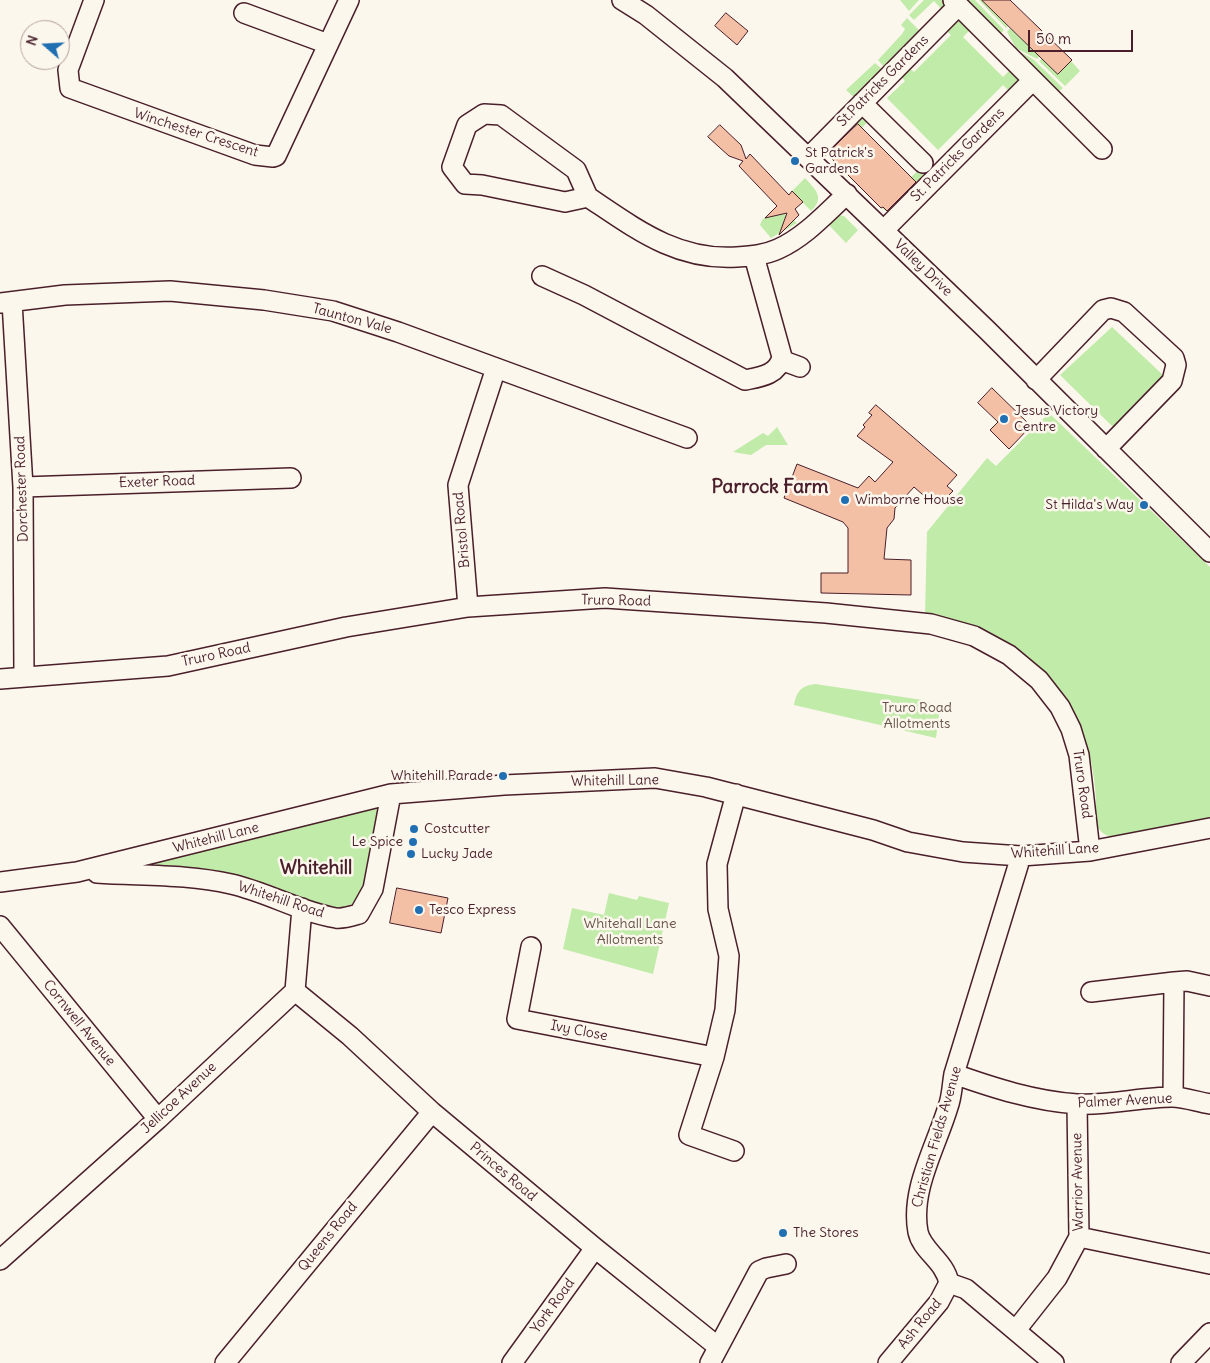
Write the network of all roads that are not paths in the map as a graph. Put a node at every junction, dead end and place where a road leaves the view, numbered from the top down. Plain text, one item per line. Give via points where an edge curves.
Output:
1 (94, 0) edge
2 (349, 0) edge
3 (622, 0) edge
4 (956, 3) edge
5 (244, 13) dead end
6 (328, 44) junction
7 (1033, 80) junction
8 (862, 103) junction
9 (1102, 149) dead end
10 (809, 157) junction
11 (923, 164) dead end
12 (847, 194) junction
13 (588, 197) junction
14 (884, 230) junction
15 (754, 256) junction
16 (542, 276) dead end
17 (6, 302) edge
18 (777, 366) junction
19 (800, 367) dead end
20 (496, 368) junction
21 (1036, 380) junction
22 (687, 438) dead end
23 (1106, 449) junction
24 (291, 478) dead end
25 (23, 487) junction
26 (1210, 552) edge
27 (468, 607) junction
28 (24, 677) junction
29 (0, 679) edge
30 (391, 794) junction
31 (736, 794) junction
32 (1210, 828) edge
33 (1090, 851) junction
34 (1021, 856) junction
35 (77, 872) junction
36 (0, 882) edge
37 (302, 908) junction
38 (0, 926) edge
39 (531, 947) dead end
40 (1174, 982) junction
41 (1210, 986) edge
42 (295, 990) junction
43 (1091, 992) dead end
44 (714, 1057) junction
45 (954, 1074) junction
46 (1173, 1097) junction
47 (1077, 1104) junction
48 (1210, 1104) edge
49 (432, 1112) junction
50 (158, 1119) junction
51 (734, 1151) dead end
52 (1079, 1237) junction
53 (595, 1248) junction
54 (0, 1260) edge
55 (786, 1264) dead end
56 (1210, 1264) edge
57 (949, 1283) junction
58 (1016, 1330) junction
59 (1210, 1333) edge
60 (713, 1355) edge
61 (1044, 1360) edge
62 (225, 1363) edge
63 (512, 1363) edge
64 (888, 1363) edge
65 (1181, 1363) edge

1 - 6 street, Winchester Crescent via 68,70 70,88 255,155 276,156
2 - 6 street, Winchester Crescent
3 - 10 street, Valley Drive via 646,15 725,78
4 - 7 street
4 - 8 street, St.Patricks Gardens
5 - 6 street
7 - 9 street
7 - 14 street, St. Patricks Gardens
8 - 10 street, St.Patricks Gardens
8 - 11 street
10 - 12 street, Valley Drive
12 - 14 street, Valley Drive
12 - 15 street via 810,228 779,249
13 - 13 street via 576,170 501,115 484,114 467,125 452,167 465,184 565,202
13 - 15 street via 637,230 675,249 715,258
14 - 21 street, Valley Drive
15 - 18 street via 781,353
16 - 18 street via 741,379 759,378
17 - 20 street, Taunton Vale via 170,291 264,300 333,311
17 - 25 street, Dorchester Road
18 - 19 street
20 - 22 street, Taunton Vale
20 - 27 street, Bristol Road via 458,485
21 - 23 street, Valley Drive
21 - 23 street via 1103,310 1111,308 1124,312 1174,358 1176,365 1172,381
23 - 26 street, Valley Drive
24 - 25 street, Exeter Road
25 - 28 street, Dorchester Road
27 - 28 street, Truro Road via 346,627 168,666
27 - 33 street, Truro Road via 605,598 874,617 937,625 974,636 1024,667 1049,692 1066,717 1080,755
28 - 29 street, Truro Road
30 - 31 street, Whitehill Lane via 655,778
30 - 35 street, Whitehill Lane
30 - 37 street, Whitehill Road via 373,889 359,914 338,918
31 - 34 street, Whitehill Lane via 908,842 963,852
31 - 44 street via 717,864 718,910 729,956 725,1010
32 - 33 street, Whitehill Lane
33 - 34 street, Whitehill Lane
34 - 45 street, Christian Fields Avenue
35 - 36 street, Whitehill Lane
35 - 37 street, Whitehill Road via 213,881
37 - 42 street
38 - 50 street, Cornwell Avenue
39 - 44 street, Ivy Close via 517,1019
40 - 41 street
40 - 43 street
40 - 46 street
42 - 49 street, Princes Road
42 - 50 street, Jellicoe Avenue
44 - 51 street via 689,1135
45 - 47 street, Palmer Avenue via 1009,1093
45 - 57 street, Christian Fields Avenue via 949,1105 917,1197 916,1216 919,1235 947,1272
46 - 47 street, Palmer Avenue
46 - 48 street, Palmer Avenue
47 - 52 street, Warrior Avenue
49 - 53 street, Princes Road
49 - 62 street, Queens Road
50 - 54 street, Jellicoe Avenue
52 - 56 street
52 - 58 street, Warrior Avenue via 1057,1278
53 - 60 street, Princes Road
53 - 63 street, York Road
55 - 60 street via 759,1272
57 - 58 street via 963,1288
57 - 64 street, Ash Road via 939,1302
58 - 61 street
59 - 65 street

